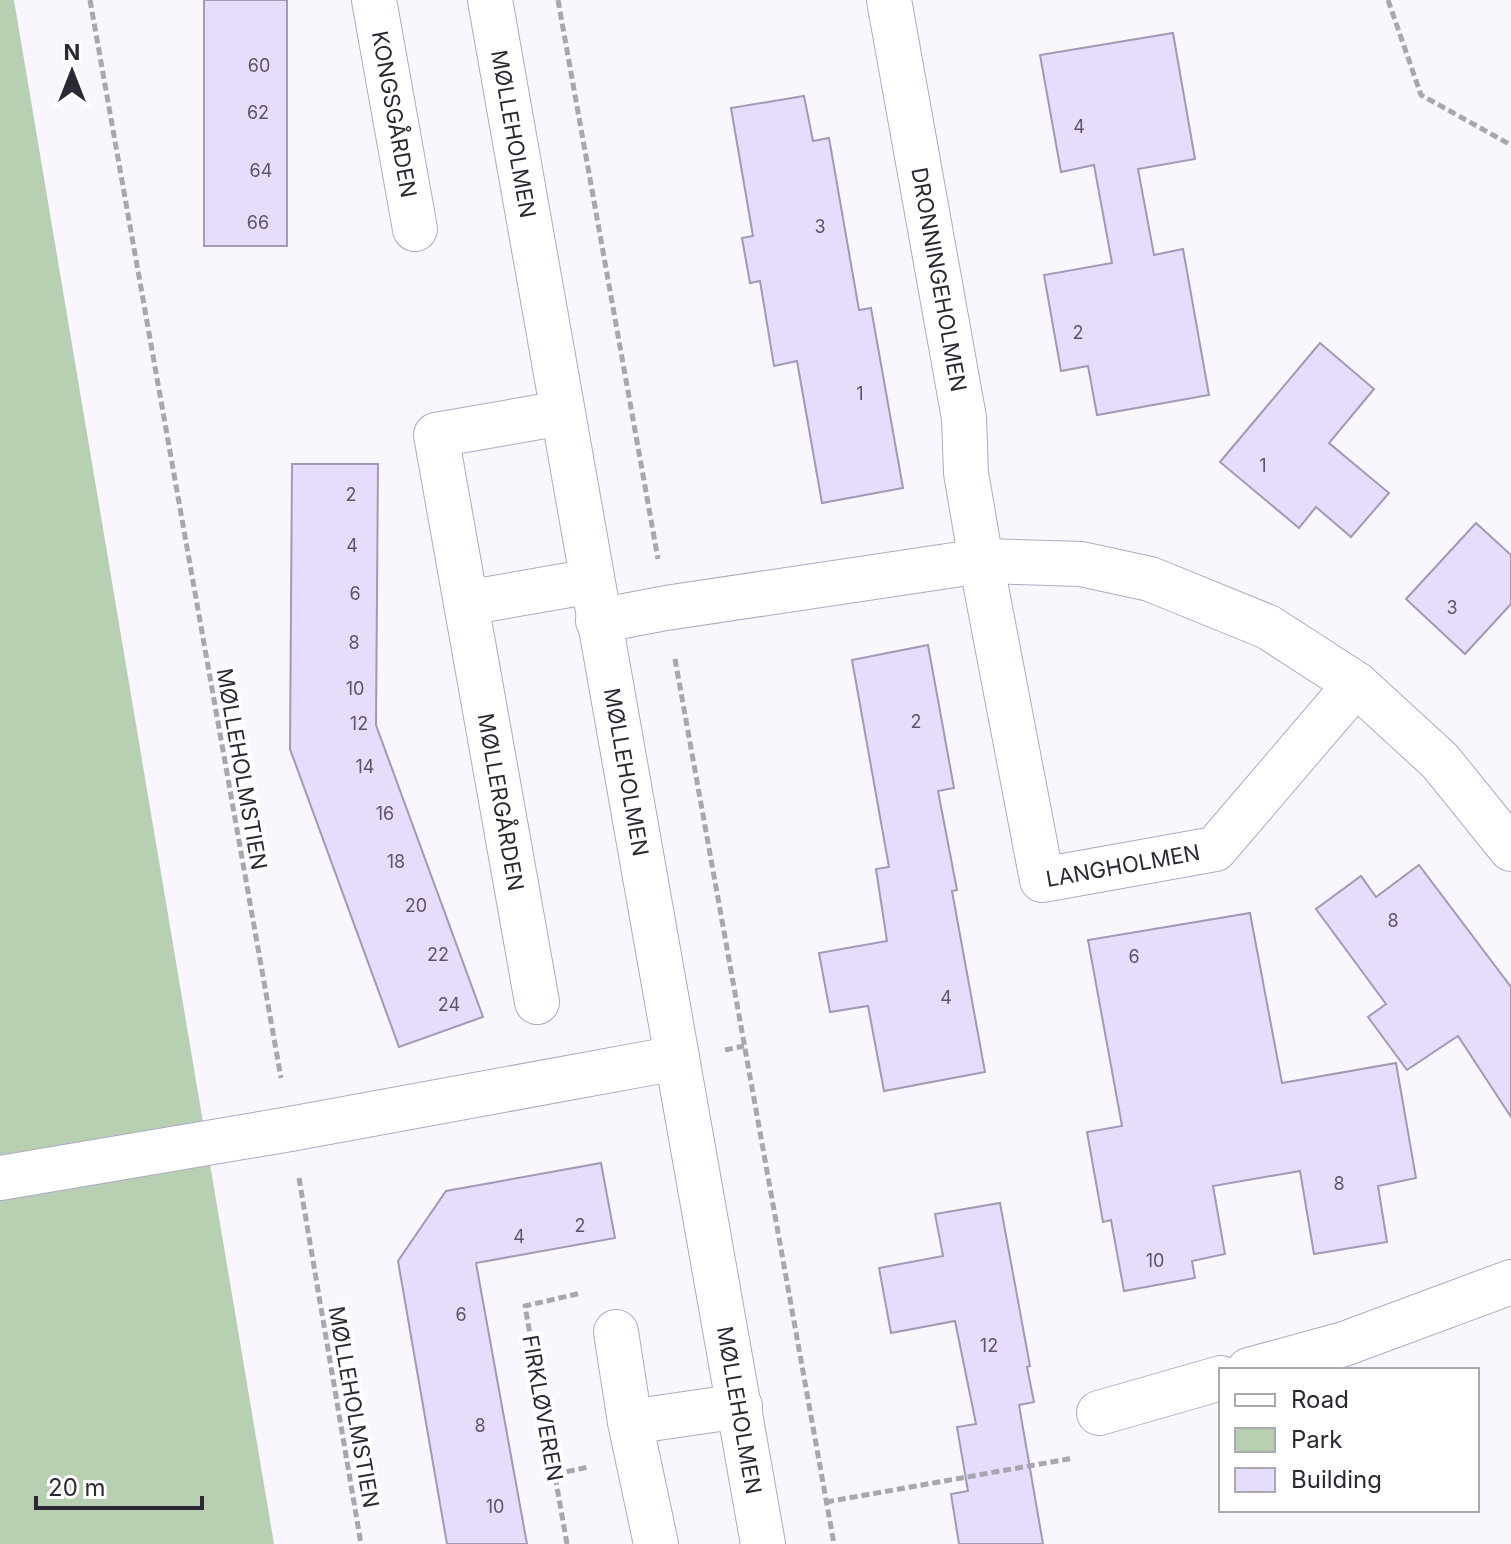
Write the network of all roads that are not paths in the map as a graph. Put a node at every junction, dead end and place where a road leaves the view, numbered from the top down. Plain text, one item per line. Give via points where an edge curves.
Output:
1 (374, 0) edge
2 (490, 0) edge
3 (889, 0) edge
4 (415, 229) dead end
5 (562, 413) junction
6 (981, 561) junction
7 (595, 601) junction
8 (466, 603) junction
9 (1356, 684) junction
10 (1511, 849) edge
11 (537, 1002) dead end
12 (677, 1058) junction
13 (0, 1178) edge
14 (1511, 1282) edge
15 (616, 1332) road end
16 (1256, 1368) edge
17 (1219, 1379) edge
18 (740, 1406) junction
19 (1099, 1413) road end
20 (630, 1422) junction
21 (656, 1544) edge
22 (763, 1544) edge

1 - 4 street, KONGSGÅRDEN
2 - 5 street, MØLLEHOLMEN
3 - 6 street, DRONNINGEHOLMEN via 964,418 966,473
5 - 7 street, MØLLEHOLMEN
5 - 8 street, MØLLERGÅRDEN via 436,435
6 - 7 street via 666,608
6 - 9 street via 1081,564 1150,579 1268,627
6 - 9 street, LANGHOLMEN via 1042,880 1215,849
7 - 8 street
7 - 12 street, MØLLEHOLMEN
8 - 11 street, MØLLERGÅRDEN
9 - 10 street via 1440,761
12 - 13 street
12 - 18 street, MØLLEHOLMEN
14 - 16 street via 1344,1344
15 - 20 street
17 - 19 street
18 - 20 street
18 - 22 street, MØLLEHOLMEN
20 - 21 street

